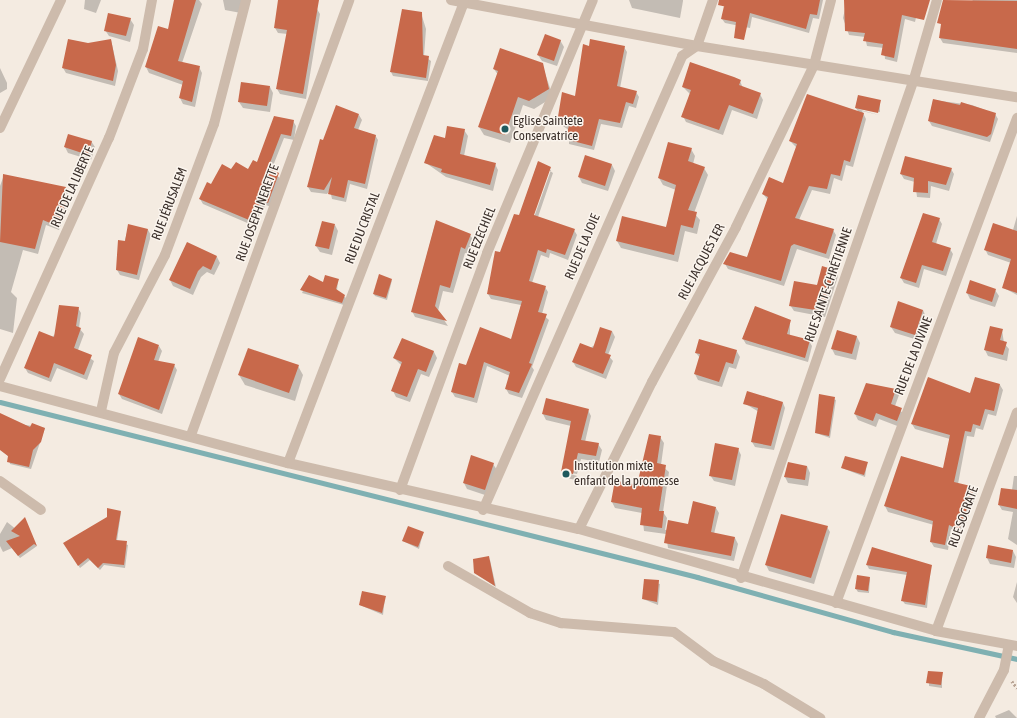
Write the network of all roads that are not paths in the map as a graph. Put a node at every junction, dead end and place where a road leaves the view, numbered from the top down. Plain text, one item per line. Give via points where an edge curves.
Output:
1 (61, 0) edge
2 (152, 0) edge
3 (246, 0) edge
4 (349, 0) edge
5 (451, 0) edge
6 (593, 0) edge
7 (713, 0) edge
8 (831, 0) edge
9 (936, 0) edge
10 (464, 3) junction
11 (489, 4) edge
12 (586, 23) junction
13 (697, 46) junction
14 (814, 65) junction
15 (914, 79) junction
16 (1017, 97) edge
17 (1017, 118) edge
18 (0, 128) edge
19 (0, 379) edge
20 (0, 386) edge
21 (101, 411) junction
22 (1017, 412) edge
23 (191, 435) junction
24 (288, 463) junction
25 (0, 482) edge
26 (400, 490) junction
27 (42, 510) dead end
28 (483, 510) junction
29 (579, 529) junction
30 (448, 566) dead end
31 (741, 578) junction
32 (836, 603) junction
33 (936, 630) junction
34 (1011, 648) edge
35 (820, 718) edge
36 (979, 718) edge

1 - 18 street
2 - 19 street, RUE DE LA LIBERTE via 143,48 110,138
3 - 21 street, RUE JÉRUSALEM via 214,124 165,255 114,354
4 - 23 street, RUE JOSEPH NERETTE
5 - 10 street
6 - 12 street, RUE EZECHIEL
7 - 13 street
8 - 14 street, RUE JACQUES 1ER
9 - 15 street, RUE SAINTE-CHRÉTIENNE
10 - 11 street
10 - 24 street, RUE DU CRISTAL
11 - 12 street
12 - 13 street
12 - 26 street, RUE EZECHIEL via 487,253
13 - 14 street
13 - 28 street, RUE DE LA JOIE via 682,56
14 - 15 street
14 - 29 street, RUE JACQUES 1ER via 736,227 652,382
15 - 16 street
15 - 31 street, RUE SAINTE-CHRÉTIENNE
17 - 32 street, RUE DE LA DIVINE
20 - 21 street
21 - 23 street
22 - 33 street, RUE SOCRATE
23 - 24 street
24 - 26 street
25 - 27 street
26 - 28 street
28 - 29 street
29 - 31 street
30 - 35 street via 530,613 561,623 674,632 714,661 764,684
31 - 32 street
32 - 33 street
33 - 34 street
34 - 36 street

